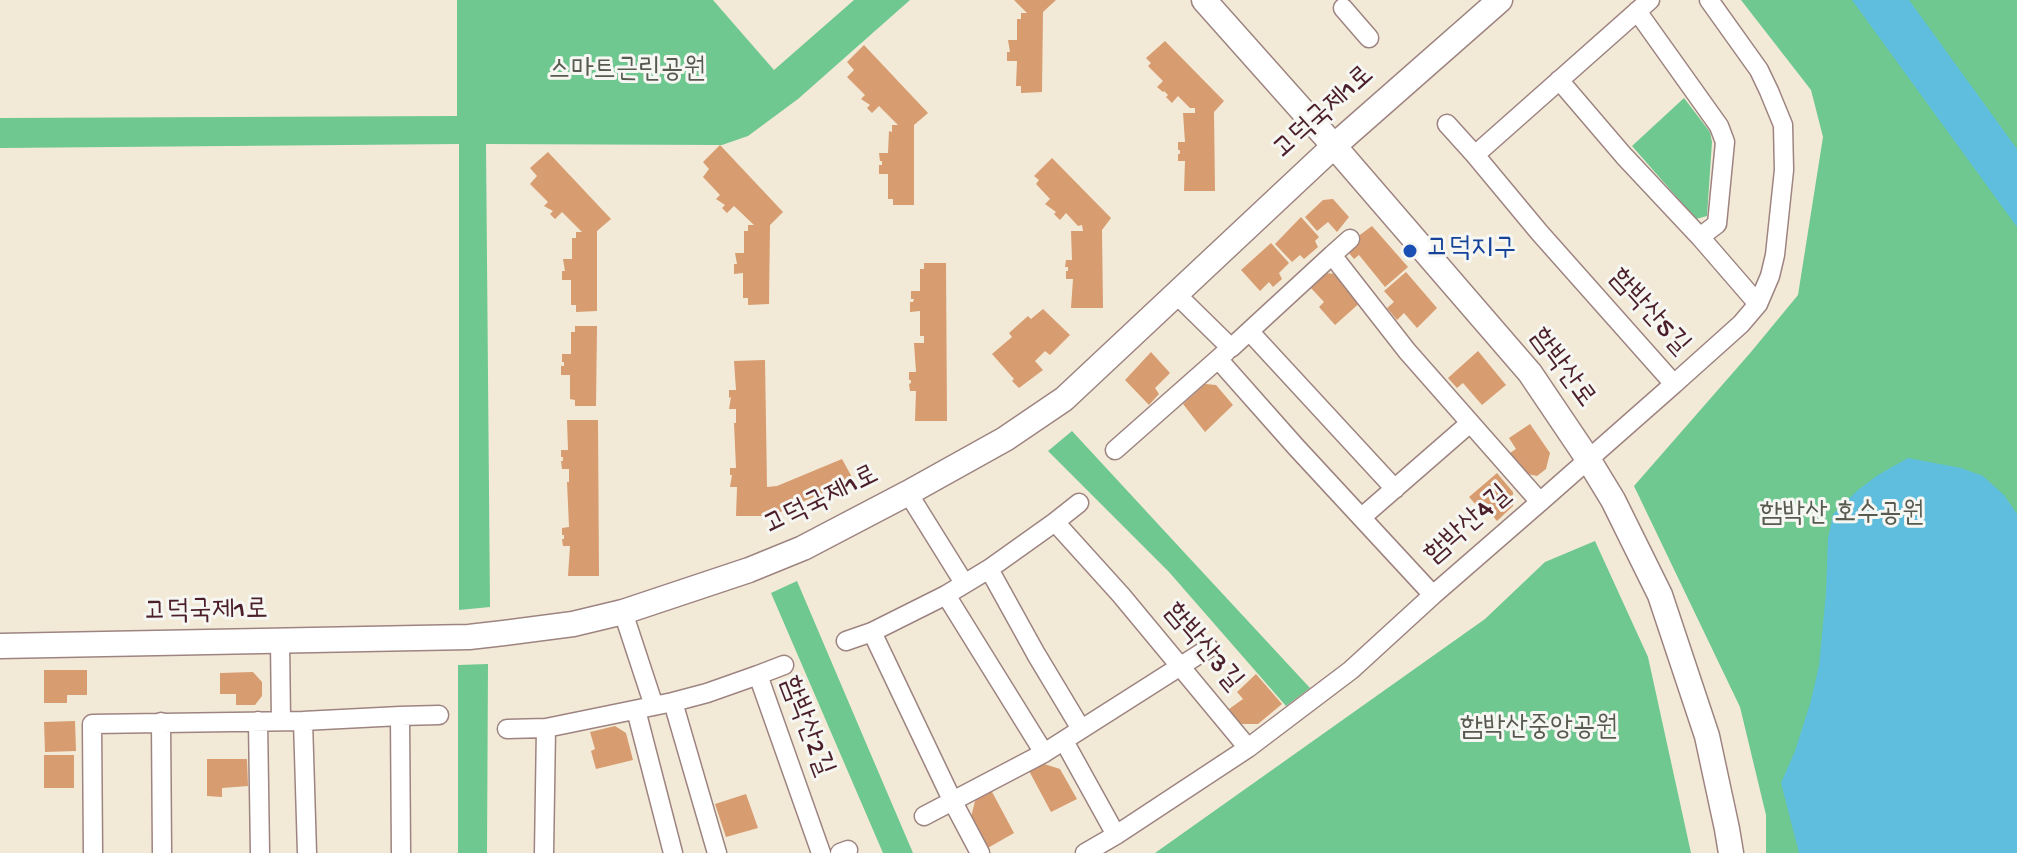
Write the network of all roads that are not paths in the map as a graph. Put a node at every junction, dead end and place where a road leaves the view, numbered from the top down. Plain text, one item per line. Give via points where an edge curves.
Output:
1 (1204, 0) edge
2 (1500, 0) edge
3 (1709, 0) edge
4 (1344, 3) edge
5 (1643, 6) edge
6 (1369, 38) dead end
7 (1559, 80) junction
8 (1447, 124) dead end
9 (1334, 146) junction
10 (1475, 155) junction
11 (1700, 237) junction
12 (1350, 239) dead end
13 (1332, 255) junction
14 (1176, 294) junction
15 (1758, 304) junction
16 (1250, 332) junction
17 (1225, 354) junction
18 (1674, 384) junction
19 (1470, 423) junction
20 (1115, 450) dead end
21 (1588, 459) junction
22 (1395, 489) junction
23 (908, 493) junction
24 (1540, 502) junction
25 (1079, 503) dead end
26 (1362, 517) junction
27 (1055, 522) junction
28 (989, 569) junction
29 (964, 583) junction
30 (946, 595) junction
31 (1433, 595) junction
32 (623, 612) junction
33 (872, 632) junction
34 (280, 641) junction
35 (846, 641) dead end
36 (0, 646) edge
37 (1209, 648) dead end
38 (784, 665) dead end
39 (1180, 666) junction
40 (758, 675) junction
41 (673, 702) junction
42 (645, 708) junction
43 (439, 715) dead end
44 (400, 716) junction
45 (258, 721) junction
46 (281, 721) junction
47 (303, 721) junction
48 (161, 722) junction
49 (546, 728) junction
50 (507, 729) dead end
51 (1081, 729) junction
52 (1064, 741) junction
53 (1248, 748) junction
54 (1044, 753) junction
55 (953, 802) junction
56 (924, 816) dead end
57 (1116, 835) junction
58 (93, 853) edge
59 (162, 853) edge
60 (260, 853) edge
61 (307, 853) edge
62 (401, 853) edge
63 (544, 853) edge
64 (673, 853) edge
65 (717, 853) edge
66 (821, 853) edge
67 (980, 853) edge
68 (1085, 853) edge
69 (1731, 853) edge

1 - 9 street, 함박산로
2 - 9 street, 고덕국제1로
3 - 15 street, 함박산5길 via 1759,70 1783,125 1775,255
4 - 6 street
5 - 7 street
5 - 11 street via 1725,142 1717,224
7 - 10 street
7 - 11 street
8 - 10 street, 함박산5길
9 - 14 street, 고덕국제1로
9 - 21 street, 함박산로 via 1530,373
10 - 18 street, 함박산5길
11 - 15 street
12 - 13 street
13 - 16 street
13 - 19 street, 함박산4길
14 - 17 street, 함박산4길
14 - 23 street, 고덕국제1로 via 1064,399
15 - 18 street, 함박산5길
16 - 17 street
16 - 22 street
17 - 20 street
17 - 26 street, 함박산4길 via 1296,447
18 - 21 street
19 - 22 street
19 - 24 street, 함박산4길
21 - 24 street
21 - 69 street, 함박산로 via 1660,595 1707,736
22 - 26 street
23 - 29 street
23 - 32 street, 고덕국제1로 via 803,548
24 - 31 street, 함박산4길
25 - 27 street
26 - 31 street, 함박산4길
27 - 28 street
27 - 39 street, 함박산3길
28 - 29 street
28 - 51 street
29 - 30 street
30 - 33 street
30 - 54 street
31 - 53 street via 1351,670
32 - 34 street, 고덕국제1로 via 469,637
32 - 42 street
33 - 35 street
33 - 55 street
34 - 36 street, 고덕국제1로
34 - 46 street
37 - 39 street
38 - 40 street
39 - 51 street
39 - 53 street, 함박산3길
40 - 41 street, 함박산2길
40 - 66 street, 함박산2길
41 - 42 street, 함박산2길
41 - 65 street
42 - 49 street, 함박산2길
42 - 64 street
43 - 44 street
44 - 47 street
44 - 62 street
45 - 46 street
45 - 48 street
45 - 60 street
46 - 47 street
47 - 61 street
48 - 58 street via 92,724
48 - 59 street
49 - 50 street, 함박산2길
49 - 63 street
51 - 52 street
52 - 54 street
52 - 57 street
53 - 57 street
54 - 55 street
55 - 56 street
55 - 67 street
57 - 68 street

